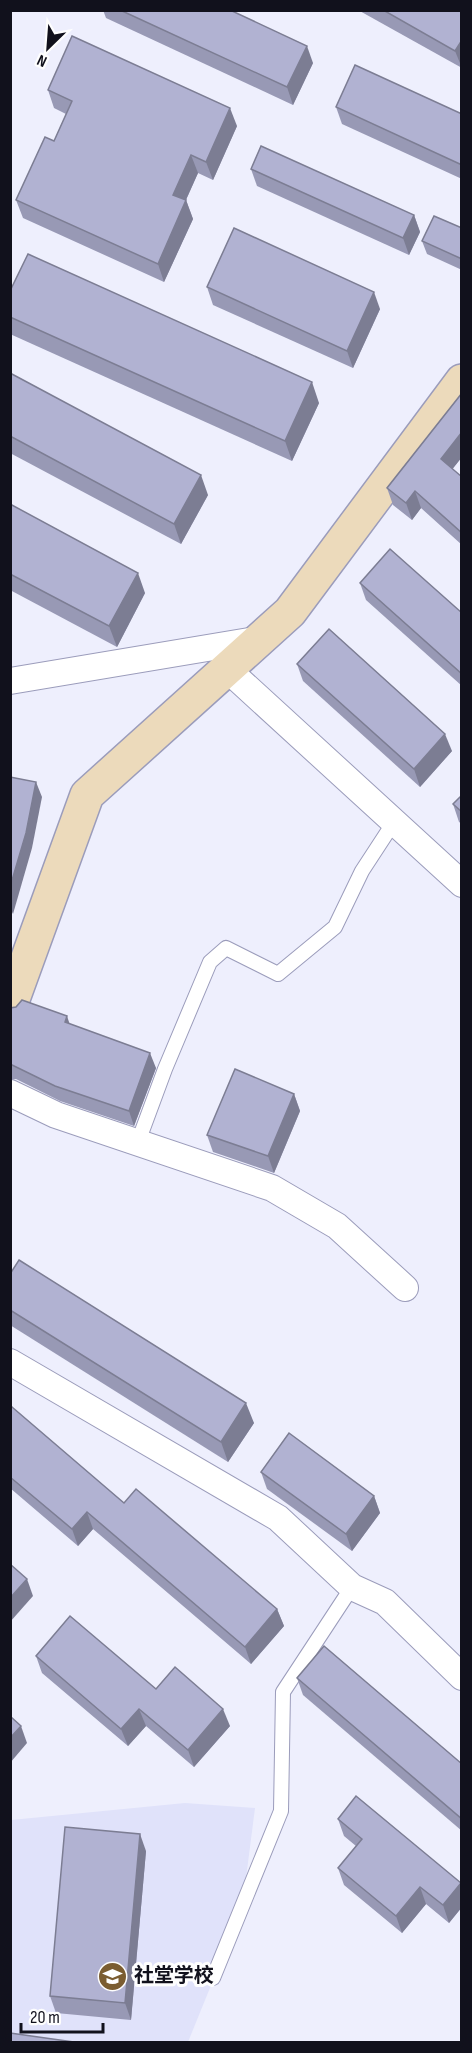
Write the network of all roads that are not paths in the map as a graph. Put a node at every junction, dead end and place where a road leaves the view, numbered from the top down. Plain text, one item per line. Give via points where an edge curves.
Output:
1 (462, 381) edge
2 (261, 639) junction
3 (227, 669) junction
4 (10, 681) edge
5 (394, 822) junction
6 (462, 884) edge
7 (10, 1007) edge
8 (10, 1093) edge
9 (138, 1142) junction
10 (405, 1288) dead end
11 (10, 1362) edge
12 (352, 1587) junction
13 (462, 1677) edge
14 (213, 1978) dead end

1 - 2 street via 290,612
2 - 3 street
2 - 4 street
3 - 5 street
3 - 7 street via 87,795
5 - 6 street
5 - 9 lane via 362,872 335,927 278,974 226,948 210,962
8 - 9 street via 56,1115
9 - 10 street via 272,1188 337,1226
11 - 12 street via 278,1518
12 - 13 street via 385,1602
12 - 14 lane via 283,1692 281,1811

